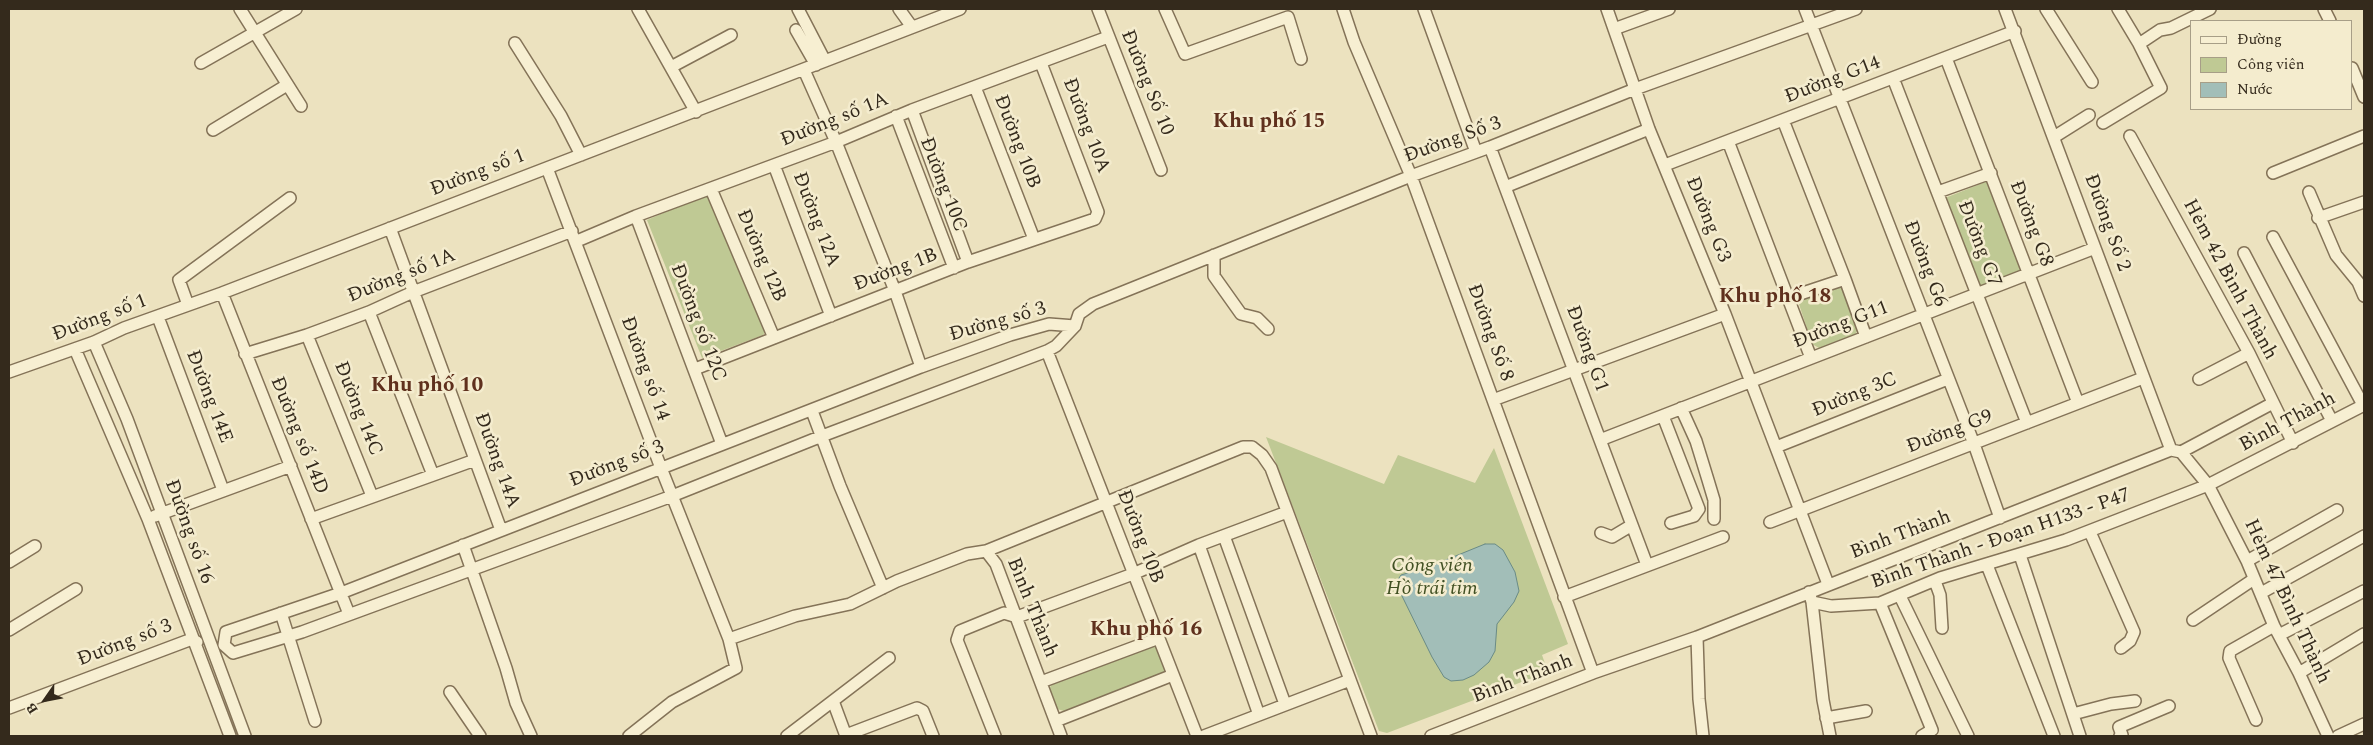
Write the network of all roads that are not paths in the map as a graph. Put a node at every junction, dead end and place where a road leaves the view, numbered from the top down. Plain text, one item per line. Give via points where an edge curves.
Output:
1 (240, 9) edge
2 (296, 9) edge
3 (638, 9) edge
4 (798, 9) edge
5 (898, 9) edge
6 (960, 9) edge
7 (1098, 9) edge
8 (1165, 9) edge
9 (1343, 9) edge
10 (1424, 9) edge
11 (1436, 9) edge
12 (1607, 9) edge
13 (1669, 9) edge
14 (1805, 9) edge
15 (1856, 9) edge
16 (2046, 9) edge
17 (2118, 9) edge
18 (2210, 9) edge
19 (2008, 10) edge
20 (1428, 22) junction
21 (1811, 25) junction
22 (912, 27) junction
23 (796, 30) dead end
24 (1614, 30) junction
25 (2015, 31) junction
26 (255, 33) junction
27 (731, 34) dead end
28 (1108, 37) junction
29 (515, 43) dead end
30 (2139, 44) junction
31 (1946, 58) junction
32 (1301, 59) dead end
33 (202, 63) dead end
34 (821, 63) junction
35 (1041, 63) junction
36 (671, 67) junction
37 (804, 70) junction
38 (2353, 70) edge
39 (1893, 78) junction
40 (2092, 82) dead end
41 (287, 85) junction
42 (975, 87) junction
43 (1635, 90) junction
44 (2364, 97) edge
45 (1840, 98) junction
46 (301, 106) dead end
47 (912, 110) junction
48 (696, 112) junction
49 (896, 116) junction
50 (2089, 116) dead end
51 (1783, 120) junction
52 (2103, 123) dead end
53 (1649, 129) junction
54 (213, 130) dead end
55 (2130, 136) dead end
56 (2364, 136) edge
57 (2054, 137) junction
58 (1728, 141) junction
59 (836, 142) junction
60 (1490, 147) junction
61 (1476, 152) junction
62 (582, 155) junction
63 (774, 165) junction
64 (1665, 165) junction
65 (547, 168) junction
66 (1161, 170) dead end
67 (1991, 173) junction
68 (2272, 173) dead end
69 (1411, 176) junction
70 (1505, 187) junction
71 (711, 189) junction
72 (1938, 192) junction
73 (2309, 192) dead end
74 (290, 198) dead end
75 (1094, 202) joint
76 (2364, 202) edge
77 (636, 216) junction
78 (2318, 218) junction
79 (390, 228) junction
80 (574, 236) junction
81 (2273, 237) dead end
82 (1034, 239) junction
83 (2095, 248) junction
84 (2244, 253) dead end
85 (1214, 255) junction
86 (968, 262) junction
87 (954, 268) junction
88 (2029, 273) junction
89 (1845, 279) junction
90 (895, 291) junction
91 (413, 292) junction
92 (222, 293) junction
93 (1977, 294) junction
94 (2364, 296) edge
95 (1788, 298) junction
96 (188, 306) junction
97 (369, 312) junction
98 (1725, 314) junction
99 (1923, 314) junction
100 (831, 316) junction
101 (158, 317) junction
102 (1075, 326) junction
103 (1268, 329) dead end
104 (307, 335) junction
105 (1866, 337) junction
106 (774, 338) junction
107 (94, 342) junction
108 (75, 349) junction
109 (1048, 351) junction
110 (2249, 353) junction
111 (245, 354) junction
112 (1811, 358) junction
113 (921, 367) junction
114 (695, 369) junction
115 (1574, 371) junction
116 (9, 372) edge
117 (2143, 378) junction
118 (1948, 379) junction
119 (2199, 379) dead end
120 (1751, 381) junction
121 (1493, 400) junction
122 (2078, 403) junction
123 (2274, 403) junction
124 (2364, 405) edge
125 (1681, 408) junction
126 (812, 411) junction
127 (1663, 416) junction
128 (2332, 421) junction
129 (2027, 423) junction
130 (822, 436) junction
131 (1600, 440) junction
132 (2294, 442) junction
133 (722, 444) junction
134 (1974, 444) junction
135 (1776, 448) junction
136 (2176, 451) junction
137 (475, 460) junction
138 (291, 466) junction
139 (661, 468) junction
140 (433, 475) junction
141 (2208, 485) junction
142 (223, 490) junction
143 (372, 496) junction
144 (672, 496) junction
145 (1105, 502) junction
146 (2337, 510) dead end
147 (1287, 512) junction
148 (1800, 512) junction
149 (161, 514) junction
150 (2000, 518) junction
151 (148, 519) junction
152 (311, 519) junction
153 (1714, 519) dead end
154 (1770, 522) dead end
155 (1671, 523) dead end
156 (1632, 525) junction
157 (501, 530) junction
158 (2090, 532) junction
159 (1601, 533) dead end
160 (1224, 536) junction
161 (2364, 536) edge
162 (1723, 537) dead end
163 (463, 545) junction
164 (1199, 545) junction
165 (35, 546) dead end
166 (986, 551) junction
167 (2020, 555) junction
168 (2247, 561) junction
169 (9, 562) edge
170 (1647, 564) junction
171 (1987, 565) junction
172 (473, 568) junction
173 (1133, 574) junction
174 (2254, 579) junction
175 (1935, 581) junction
176 (187, 584) junction
177 (1828, 584) junction
178 (884, 588) junction
179 (76, 589) dead end
180 (174, 589) junction
181 (2364, 592) edge
182 (340, 593) junction
183 (2261, 593) junction
184 (1900, 596) junction
185 (1564, 597) junction
186 (1811, 597) junction
187 (1880, 603) junction
188 (281, 613) junction
189 (349, 614) junction
190 (1017, 617) junction
191 (2193, 620) dead end
192 (1942, 628) dead end
193 (9, 630) edge
194 (2276, 630) junction
195 (2364, 634) edge
196 (289, 636) junction
197 (1697, 637) junction
198 (1158, 638) junction
199 (192, 639) junction
200 (730, 639) junction
201 (224, 645) junction
202 (2121, 648) dead end
203 (212, 650) junction
204 (889, 658) dead end
205 (1593, 673) junction
206 (2299, 673) junction
207 (1173, 676) junction
208 (222, 678) junction
209 (1350, 680) junction
210 (1041, 682) junction
211 (209, 684) junction
212 (450, 692) dead end
213 (833, 701) junction
214 (2135, 702) dead end
215 (1285, 704) junction
216 (2169, 706) dead end
217 (9, 708) edge
218 (1866, 711) dead end
219 (2073, 714) junction
220 (1258, 715) junction
221 (1826, 718) junction
222 (2256, 720) dead end
223 (315, 721) dead end
224 (1056, 721) junction
225 (2364, 724) edge
226 (230, 736) edge
227 (245, 736) edge
228 (480, 736) edge
229 (532, 736) edge
230 (628, 736) edge
231 (787, 736) edge
232 (846, 736) edge
233 (933, 736) edge
234 (995, 736) edge
235 (1061, 736) edge
236 (1197, 736) edge
237 (1204, 736) edge
238 (1371, 736) edge
239 (1431, 736) edge
240 (1703, 736) edge
241 (1830, 736) edge
242 (1922, 736) edge
243 (1968, 736) edge
244 (2054, 736) edge
245 (2080, 736) edge
246 (2122, 736) edge
247 (2328, 736) edge
248 (2338, 736) edge

1 - 26 street
2 - 26 street
3 - 36 street
4 - 34 street
5 - 22 street
6 - 22 street, Đường số 1
7 - 28 street, Đường Số 10
8 - 32 street via 1185,54 1288,17
9 - 69 street, Đường Số 8
10 - 20 street
11 - 20 street
12 - 24 street, Đường G3
13 - 24 street
14 - 21 street, Đường G6
15 - 21 street, Đường Số 3
16 - 40 street
17 - 30 street
18 - 30 street via 2160,30
19 - 25 street, Đường Số 2
20 - 61 street
21 - 43 street, Đường Số 3
21 - 45 street, Đường G6
22 - 34 street, Đường số 1
23 - 34 street
24 - 43 street, Đường G3
25 - 31 street, Đường G14
25 - 57 street, Đường Số 2
26 - 33 street
26 - 41 street
27 - 36 street
28 - 35 street, Đường số 1A
28 - 66 street, Đường Số 10
29 - 62 street
30 - 52 street via 2161,88
31 - 39 street, Đường G14
31 - 67 street, Đường G8
34 - 37 street, Đường số 1
35 - 42 street, Đường số 1A
35 - 75 street, Đường 10A
36 - 48 street
37 - 48 street, Đường số 1
37 - 59 street
38 - 44 street
39 - 45 street, Đường G14
39 - 72 street, Đường G7
41 - 46 street
41 - 54 street
42 - 47 street, Đường số 1A
42 - 82 street, Đường 10B
43 - 53 street, Đường G3
43 - 60 street, Đường Số 3
45 - 51 street, Đường G14
45 - 99 street, Đường G6
47 - 49 street, Đường số 1A
47 - 86 street
48 - 62 street, Đường số 1
49 - 59 street, Đường số 1A
49 - 87 street, Đường 10C
50 - 57 street
51 - 58 street, Đường G14
51 - 89 street
53 - 64 street, Đường G3
53 - 70 street
55 - 110 street, Hẻm 42 Bình Thành
56 - 68 street
57 - 83 street, Đường Số 2
58 - 64 street, Đường G14
58 - 95 street
59 - 63 street, Đường số 1A
59 - 90 street
60 - 61 street, Đường Số 3
60 - 70 street, Đường G1
61 - 69 street, Đường Số 3
62 - 65 street, Đường số 1
63 - 71 street, Đường số 1A
63 - 100 street, Đường 12A
64 - 98 street, Đường G3
65 - 79 street, Đường số 1
65 - 80 street, Đường số 14
67 - 72 street
67 - 88 street, Đường G8
69 - 85 street, Đường Số 3
69 - 121 street, Đường Số 8
70 - 115 street, Đường G1
71 - 77 street, Đường số 1A
71 - 106 street, Đường 12B
72 - 93 street, Đường G7
73 - 78 street
74 - 96 street via 180,280
75 - 82 street, Đường 1B via 1098,212 1095,219
76 - 78 street
77 - 80 street, Đường số 1A
77 - 114 street, Đường số 12C
78 - 94 street via 2336,256 2358,282
79 - 91 street, Đường 14A
79 - 92 street, Đường số 1
80 - 91 street, Đường số 1A
80 - 139 street, Đường số 14
81 - 124 street
82 - 86 street, Đường 1B
83 - 88 street, Đường G11
83 - 117 street, Đường Số 2
84 - 128 street
85 - 102 street, Đường Số 3 via 1093,304 1079,314
85 - 103 street via 1214,276 1241,314 1257,318
86 - 87 street, Đường 1B
87 - 90 street, Đường 1B
88 - 93 street, Đường G11
88 - 122 street, Đường G8
89 - 95 street
89 - 105 street
90 - 100 street, Đường 1B
90 - 113 street
91 - 97 street, Đường số 1A
91 - 137 street, Đường 14A
92 - 96 street, Đường số 1
92 - 111 street, Đường số 14D
93 - 99 street, Đường G11
93 - 129 street, Đường G7
95 - 112 street
96 - 101 street, Đường số 1
97 - 104 street, Đường số 1A
97 - 140 street
98 - 115 street
98 - 120 street, Đường G3
99 - 105 street, Đường G11
99 - 118 street, Đường G6
100 - 106 street, Đường 1B
101 - 107 street, Đường số 1
101 - 142 street, Đường 14E
102 - 109 street, Đường số 3
102 - 113 street, Đường số 3 via 1049,324
104 - 111 street, Đường số 1A
104 - 143 street, Đường 14C
105 - 112 street, Đường G11
106 - 114 street, Đường 1B
107 - 108 street, Đường số 1
107 - 149 street, Đường số 16 via 127,419
108 - 116 street, Đường số 1
108 - 151 street, Đường số 16
109 - 130 street, Đường số 3
109 - 145 street, Đường 10B
110 - 119 street
110 - 123 street, Hẻm 42 Bình Thành
111 - 138 street, Đường số 14D
112 - 120 street, Đường G11
113 - 126 street, Đường số 3
114 - 133 street, Đường số 12C
115 - 121 street
115 - 131 street, Đường G1
117 - 122 street, Đường G9
117 - 136 street, Đường Số 2
118 - 134 street, Đường G6
118 - 135 street, Đường 3C
120 - 125 street, Đường G11
120 - 135 street, Đường G3
121 - 185 street, Đường Số 8
122 - 129 street, Đường G9
123 - 132 street, Hẻm 42 Bình Thành
123 - 136 street, Bình Thành
124 - 128 street, Bình Thành
125 - 127 street, Đường G11
125 - 153 street via 1696,442 1714,500
126 - 130 street
126 - 133 street, Đường số 3
127 - 131 street, Đường G11
127 - 155 street via 1699,509 1694,516
128 - 132 street, Bình Thành
129 - 134 street, Đường G9
130 - 144 street, Đường số 3
130 - 178 street
131 - 156 street, Đường G1
132 - 141 street, Bình Thành
133 - 139 street, Đường số 3
134 - 148 street, Đường G9
134 - 150 street, Đường G6
135 - 148 street, Đường G3
136 - 141 street
136 - 150 street, Bình Thành
137 - 140 street
137 - 157 street, Đường 14A
138 - 142 street
138 - 152 street, Đường số 14D
139 - 144 street, Đường số 14
139 - 157 street, Đường số 3
140 - 143 street
141 - 158 street, Bình Thành - Đoạn H133 - P47
141 - 168 street, Hẻm 47 Bình Thành
142 - 149 street
143 - 152 street
144 - 172 street, Đường số 3
144 - 200 street, Đường số 14
145 - 147 street via 1243,447 1252,448 1262,455 1271,468
145 - 166 street
145 - 173 street, Đường 10B
146 - 168 street
147 - 160 street
147 - 209 street
148 - 154 street, Đường G9
148 - 177 street, Đường G3
149 - 151 street
149 - 176 street, Đường số 16
150 - 177 street, Bình Thành
151 - 180 street, Đường số 16
152 - 182 street, Đường số 14D
156 - 159 street via 1612,537
156 - 170 street, Đường G1
157 - 163 street, Đường số 3
158 - 167 street, Bình Thành - Đoạn H133 - P47
158 - 202 street via 2134,632 2130,641
160 - 164 street
160 - 215 street
161 - 183 street
162 - 170 street
163 - 172 street
163 - 182 street, Đường số 3
164 - 173 street
164 - 220 street
165 - 169 street
166 - 178 street, Bình Thành via 967,554
166 - 190 street, Bình Thành via 996,564
167 - 171 street, Bình Thành - Đoạn H133 - P47
167 - 219 street
168 - 174 street, Hẻm 47 Bình Thành
170 - 185 street
171 - 175 street, Bình Thành - Đoạn H133 - P47
171 - 244 street
172 - 189 street, Đường số 3
172 - 229 street via 516,703
173 - 190 street
173 - 198 street, Đường 10B
174 - 183 street, Hẻm 47 Bình Thành
174 - 191 street
175 - 184 street, Bình Thành - Đoạn H133 - P47
175 - 192 street via 1940,595
176 - 180 street
176 - 203 street, Đường số 16
177 - 186 street, Bình Thành
178 - 200 street, Bình Thành via 850,604 796,616
179 - 193 street
180 - 199 street, Đường số 16
181 - 194 street
182 - 188 street, Đường số 3
182 - 189 street, Đường số 14D
183 - 194 street, Hẻm 47 Bình Thành
184 - 187 street, Bình Thành - Đoạn H133 - P47
184 - 243 street
185 - 205 street, Đường Số 8
186 - 187 street, Bình Thành - Đoạn H133 - P47 via 1831,606
186 - 197 street, Bình Thành
186 - 221 street
187 - 242 street via 1932,730
188 - 196 street
188 - 201 street, Đường số 3 via 226,632
189 - 196 street, Đường số 3
190 - 210 street, Bình Thành
190 - 234 street via 1004,613 960,632 957,640
194 - 206 street, Hẻm 47 Bình Thành
194 - 222 street via 2230,651 2229,658
195 - 206 street
196 - 201 street, Đường số 3 via 233,653
196 - 223 street
197 - 205 street, Bình Thành
197 - 240 street
198 - 207 street, Đường 10B
198 - 210 street
199 - 203 street, Đường số 3
199 - 211 street, Đường số 16
199 - 217 street, Đường số 3
200 - 230 street, Đường số 14 via 736,668 672,702
201 - 203 street, Đường số 3
203 - 208 street, Đường số 16
204 - 213 street
205 - 239 street, Bình Thành
206 - 247 street, Hẻm 47 Bình Thành
207 - 224 street
207 - 236 street, Đường 10B
208 - 211 street
208 - 227 street, Đường số 16
209 - 215 street
209 - 238 street
210 - 224 street, Bình Thành
211 - 226 street, Đường số 16
212 - 228 street
213 - 231 street
213 - 232 street
214 - 219 street via 2111,704
215 - 220 street
216 - 246 street via 2119,727
218 - 221 street
219 - 245 street
220 - 237 street
221 - 241 street
224 - 235 street, Bình Thành
225 - 248 street
232 - 233 street via 917,708 923,712

